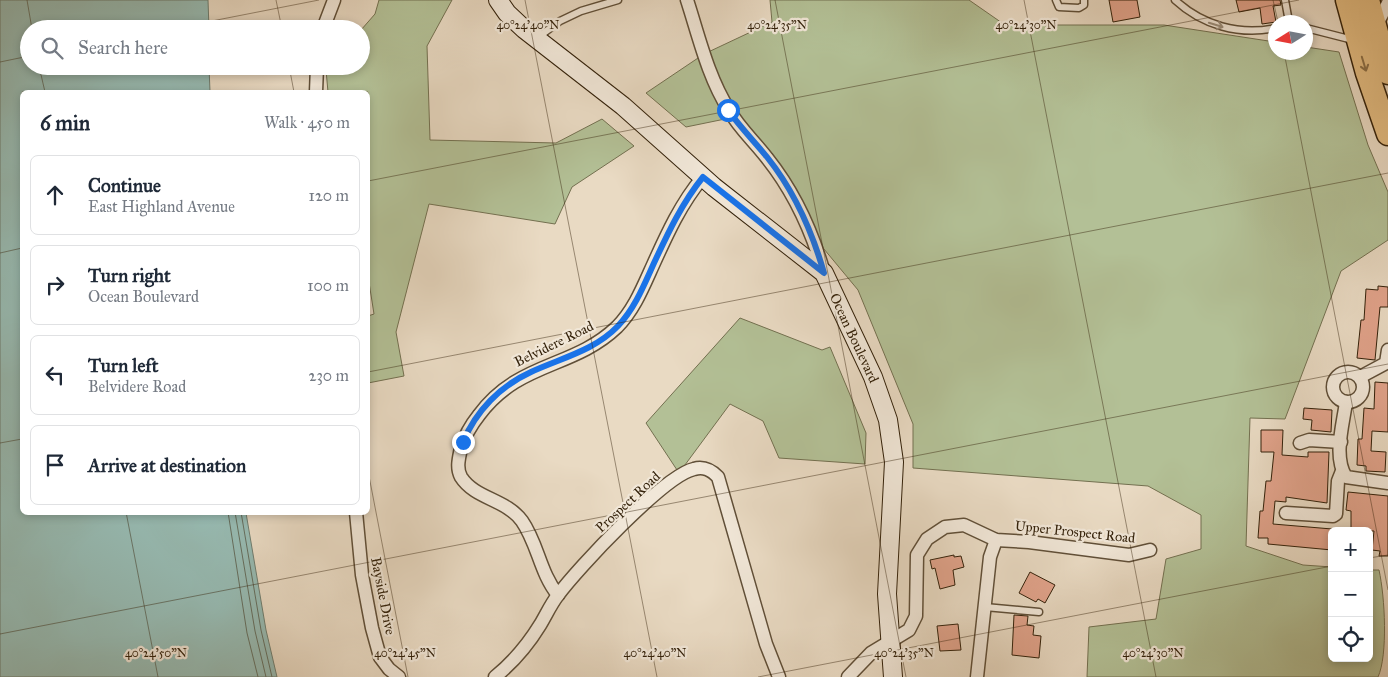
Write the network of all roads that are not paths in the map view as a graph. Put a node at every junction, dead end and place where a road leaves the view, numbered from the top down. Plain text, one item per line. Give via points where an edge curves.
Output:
1 (334, 0) edge
2 (498, 0) edge
3 (618, 0) edge
4 (687, 0) edge
5 (1056, 0) edge
6 (1084, 0) edge
7 (1174, 0) edge
8 (1285, 0) edge
9 (1347, 0) edge
10 (1368, 0) edge
11 (1388, 3) edge
12 (1288, 15) edge
13 (326, 20) edge
14 (1313, 29) edge
15 (1268, 30) edge
16 (1366, 34) junction
17 (536, 39) junction
18 (1388, 73) edge
19 (317, 75) edge
20 (316, 90) edge
21 (1388, 134) edge
22 (703, 177) junction
23 (824, 273) junction
24 (1388, 350) edge
25 (1360, 377) junction
26 (1346, 402) junction
27 (1341, 442) junction
28 (1300, 443) dead end
29 (1342, 471) junction
30 (1388, 483) edge
31 (1286, 513) dead end
32 (356, 515) edge
33 (996, 540) junction
34 (1150, 550) dead end
35 (558, 595) junction
36 (985, 607) junction
37 (1039, 612) dead end
38 (891, 642) junction
39 (399, 677) edge
40 (496, 677) edge
41 (779, 677) edge
42 (848, 677) edge
43 (893, 677) edge
44 (976, 677) edge

1 - 13 street
2 - 17 street, Ocean Boulevard via 507,13
3 - 17 lane via 574,14
4 - 23 street via 718,91 736,122 768,158 792,194 815,241
5 - 6 lane via 1059,7 1078,8 1084,5
7 -> 15 lane via 1189,13 1223,27 1258,32
8 - 12 lane
9 - 16 highway
10 - 16 highway
11 - 16 street
14 - 16 lane
16 - 18 highway
16 -> 21 highway
17 - 22 street, Ocean Boulevard via 623,106
19 - 20 street
22 - 23 street, Ocean Boulevard
22 - 35 street, Belvidere Road via 671,226 637,298 618,326 587,348 530,372 503,388 471,425 463,442 458,469 462,479 509,507 521,520 544,574
23 - 38 street, Ocean Boulevard via 873,377 888,420 894,462 887,575
24 - 25 street via 1386,363
25 - 26 street via 1361,394
25 - 26 street via 1344,372 1334,379 1333,391
26 - 27 street
27 - 28 street via 1309,440
27 - 29 street via 1339,461
29 - 30 street via 1346,477
29 - 31 street via 1338,481 1336,514
32 - 39 street, Bayside Drive via 362,575 372,628 380,657
33 - 34 street, Upper Prospect Road via 1129,555
33 - 36 street, Upper Prospect Road via 990,557
33 - 38 street, Upper Prospect Road via 973,528 954,524 927,539 915,564 914,624
35 - 40 street, Prospect Road via 527,642
35 - 41 street, Prospect Road via 649,499 688,471 707,469 718,477 766,644
36 - 37 lane
36 - 44 street, Upper Prospect Road
38 - 42 street via 871,653
38 - 43 street, Ocean Boulevard

